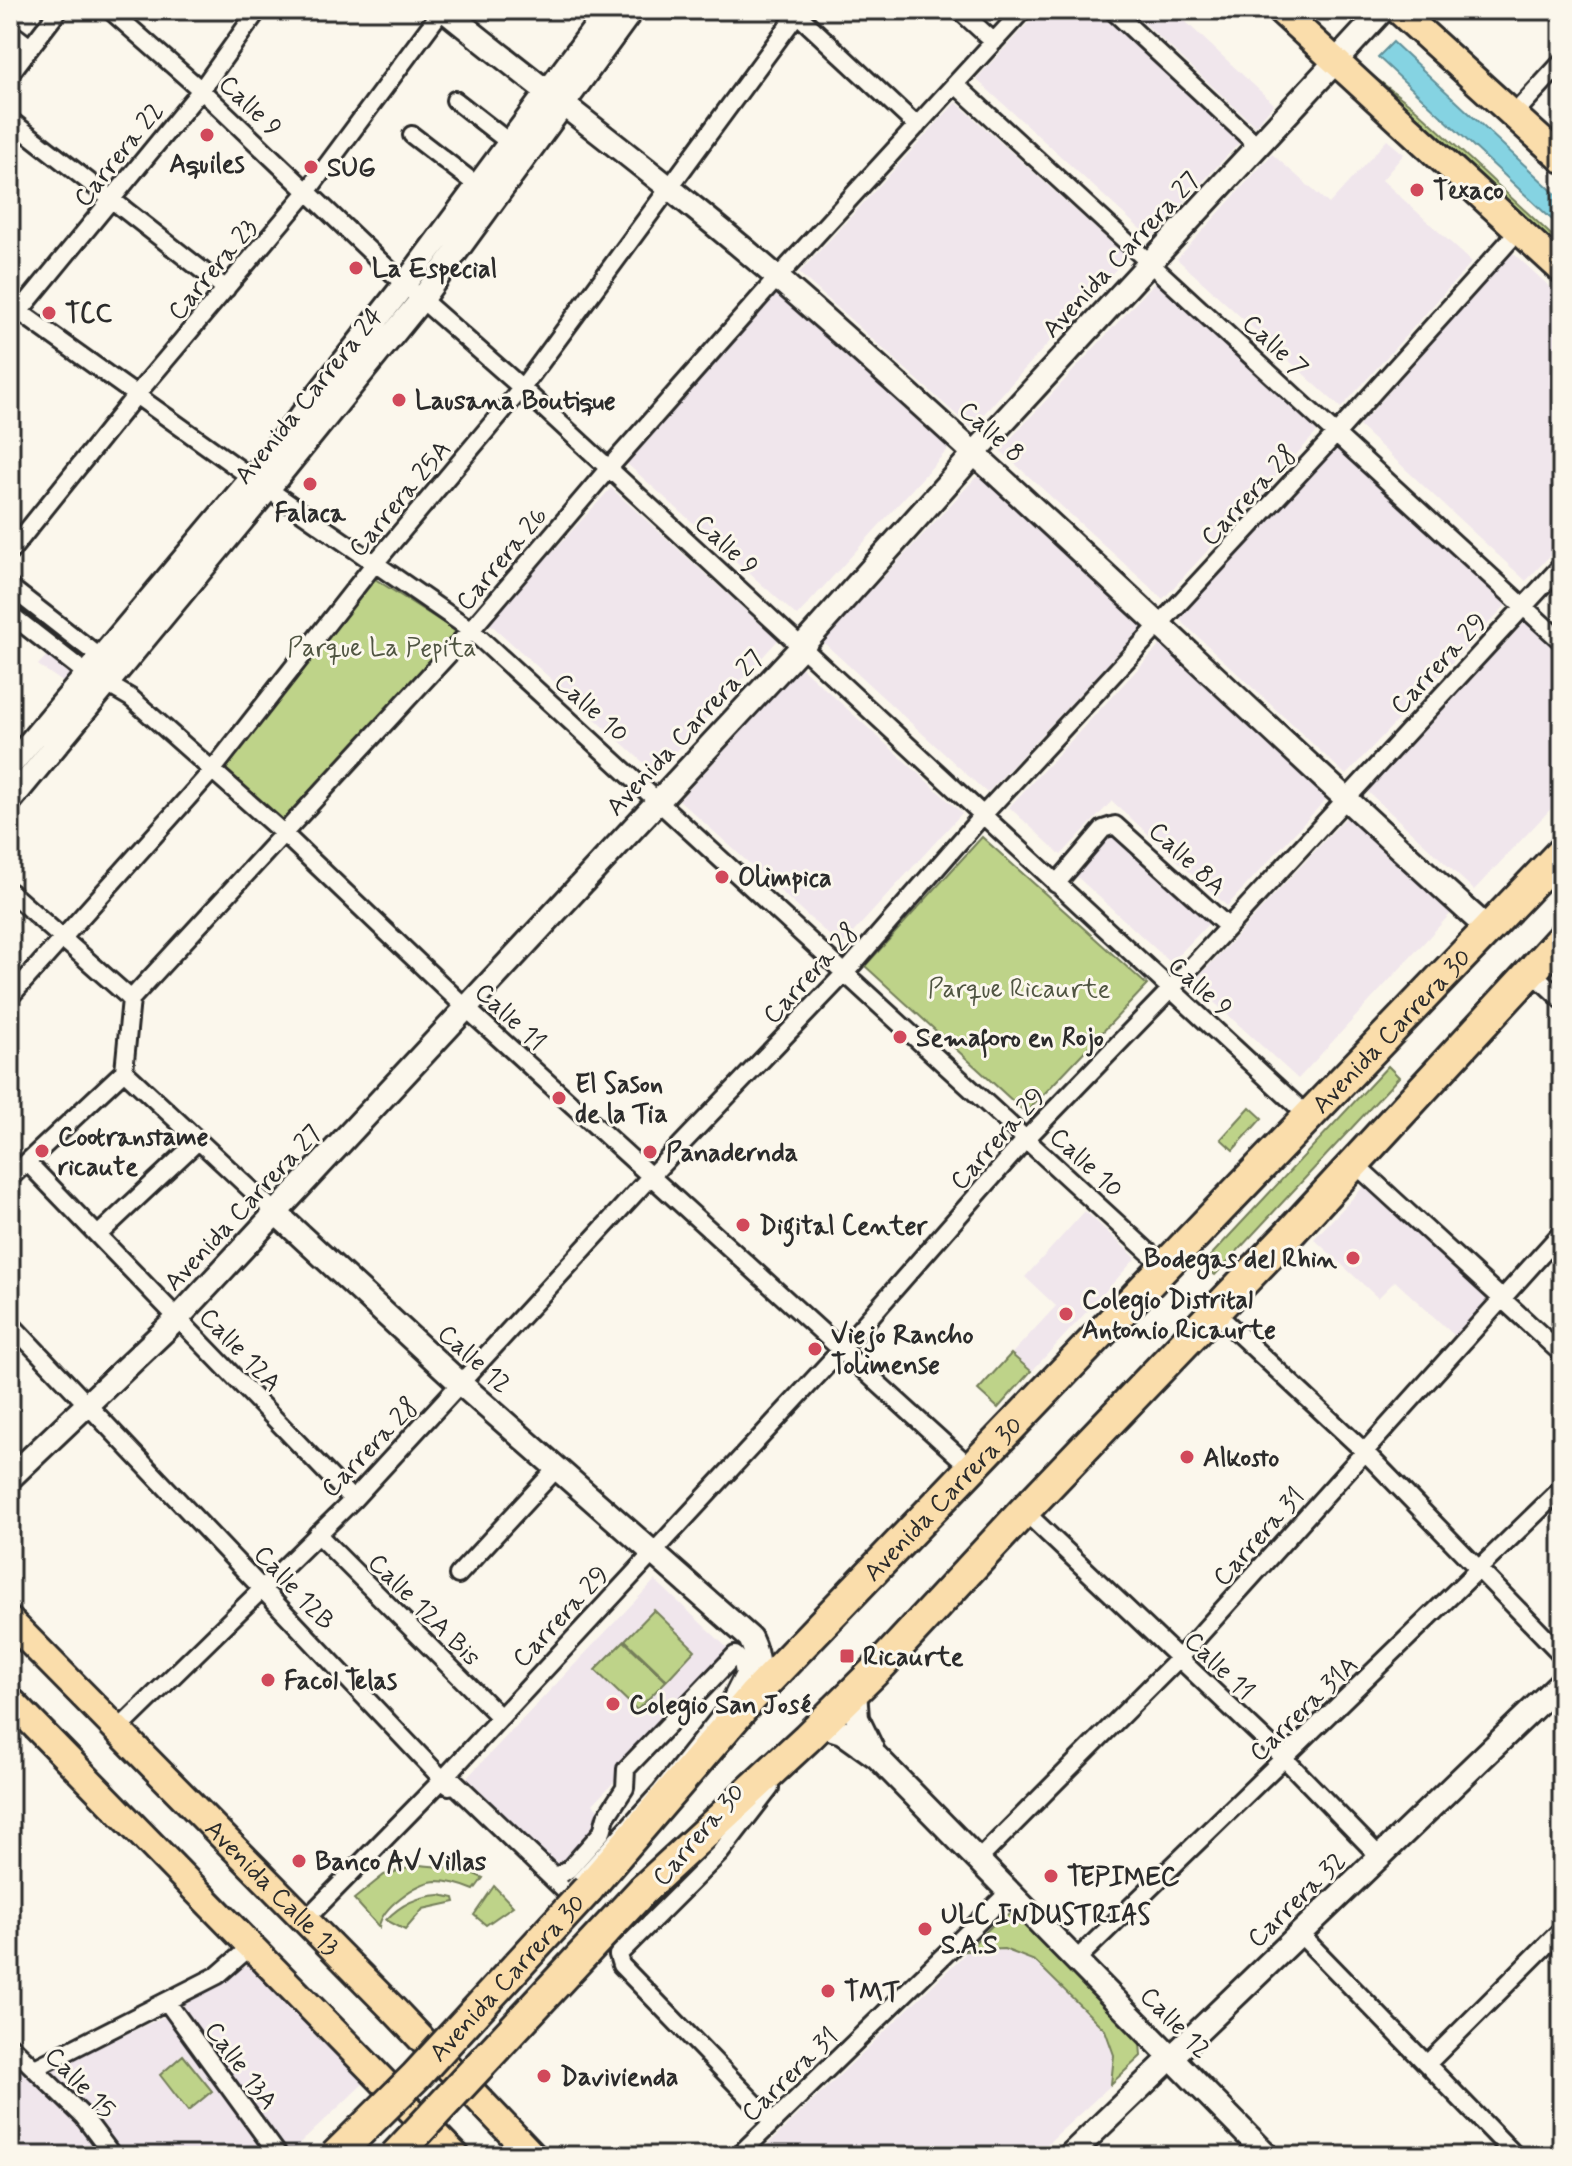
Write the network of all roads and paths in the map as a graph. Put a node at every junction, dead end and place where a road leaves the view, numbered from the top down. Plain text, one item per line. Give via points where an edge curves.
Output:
1 (59, 10) edge
2 (110, 10) edge
3 (258, 10) edge
4 (443, 10) edge
5 (608, 10) edge
6 (632, 10) edge
7 (959, 10) edge
8 (1023, 10) edge
9 (1112, 10) edge
10 (1280, 10) edge
11 (1383, 10) edge
12 (1398, 10) edge
13 (798, 12) edge
14 (10, 32) edge
15 (994, 42) junction
16 (30, 47) junction
17 (1336, 61) junction
18 (1562, 62) edge
19 (10, 74) edge
20 (956, 85) junction
21 (201, 90) junction
22 (554, 99) junction
23 (455, 100) dead end
24 (1513, 115) junction
25 (10, 120) edge
26 (917, 126) junction
27 (412, 135) dead end
28 (510, 143) junction
29 (1258, 146) junction
30 (1562, 159) edge
31 (478, 186) junction
32 (670, 188) junction
33 (307, 192) junction
34 (114, 199) junction
35 (1519, 230) junction
36 (1150, 263) junction
37 (1562, 270) edge
38 (777, 278) junction
39 (226, 289) junction
40 (413, 292) junction
41 (13, 313) edge
42 (522, 388) junction
43 (136, 395) junction
44 (1336, 434) junction
45 (975, 453) junction
46 (609, 468) junction
47 (260, 484) junction
48 (10, 552) edge
49 (375, 563) junction
50 (1562, 565) edge
51 (10, 587) edge
52 (1523, 606) junction
53 (10, 614) edge
54 (1161, 625) junction
55 (471, 630) junction
56 (1562, 642) edge
57 (803, 646) junction
58 (99, 672) junction
59 (10, 766) edge
60 (211, 772) junction
61 (1347, 798) junction
62 (658, 800) junction
63 (10, 801) edge
64 (982, 816) junction
65 (1562, 828) edge
66 (283, 833) junction
67 (1562, 852) edge
68 (1056, 884) junction
69 (10, 892) edge
70 (1478, 920) junction
71 (1228, 927) junction
72 (1562, 938) edge
73 (63, 939) junction
74 (846, 972) junction
75 (1532, 972) junction
76 (1170, 990) junction
77 (10, 997) edge
78 (131, 999) junction
79 (1562, 1000) edge
80 (1416, 1002) junction
81 (466, 1008) junction
82 (124, 1071) junction
83 (1309, 1117) junction
84 (1026, 1139) junction
85 (199, 1140) junction
86 (27, 1162) junction
87 (1354, 1163) junction
88 (650, 1177) junction
89 (10, 1178) edge
90 (276, 1213) junction
91 (1562, 1232) edge
92 (98, 1235) junction
93 (1166, 1268) junction
94 (1502, 1299) junction
95 (1214, 1311) junction
96 (178, 1318) junction
97 (10, 1323) edge
98 (842, 1349) junction
99 (1562, 1354) edge
100 (461, 1384) junction
101 (88, 1404) junction
102 (1366, 1453) junction
103 (970, 1467) junction
104 (556, 1469) junction
105 (10, 1478) edge
106 (1562, 1488) edge
107 (353, 1500) junction
108 (1024, 1511) junction
109 (317, 1534) junction
110 (653, 1551) junction
111 (1479, 1569) junction
112 (458, 1575) dead end
113 (264, 1588) junction
114 (10, 1621) edge
115 (1562, 1655) edge
116 (1179, 1658) junction
117 (1562, 1681) edge
118 (855, 1691) junction
119 (753, 1696) junction
120 (10, 1700) edge
121 (500, 1717) junction
122 (118, 1730) junction
123 (814, 1731) junction
124 (877, 1757) junction
125 (1285, 1759) junction
126 (442, 1779) junction
127 (459, 1786) joint
128 (1380, 1857) junction
129 (978, 1860) junction
130 (547, 1881) dead end
131 (1009, 1892) junction
132 (305, 1920) junction
133 (1562, 1929) edge
134 (1300, 1934) junction
135 (250, 1947) junction
136 (1076, 1960) junction
137 (167, 2002) junction
138 (10, 2045) edge
139 (1172, 2058) junction
140 (1427, 2064) junction
141 (35, 2068) junction
142 (773, 2122) junction
143 (113, 2156) edge
144 (279, 2156) edge
145 (335, 2156) edge
146 (395, 2156) edge
147 (456, 2156) edge
148 (533, 2156) edge
149 (738, 2156) edge
150 (1069, 2156) edge
151 (1268, 2156) edge
152 (1516, 2156) edge

1 - 16 street
2 - 21 street, Calle 9
3 - 21 street, Carrera 22
4 - 22 main road, Calle 8
4 - 33 street, Carrera 23
5 - 22 main road, Avenida Carrera 24
6 - 22 main road, Avenida Carrera 24
7 - 15 street
8 - 15 street, Carrera 26
9 - 29 street
10 - 17 main road
11 - 17 main road, Avenida Carrera 27
12 - 24 main road
13 - 26 street
13 - 32 street, Carrera 25A
14 - 16 street
15 - 20 street, Carrera 26
16 - 19 street
17 - 29 main road, Avenida Carrera 27
17 - 35 main road
18 - 24 street
20 - 26 street, Carrera 26
20 - 36 street, Calle 7
21 - 33 street, Calle 9
21 - 34 street, Carrera 22
22 - 28 main road, Avenida Carrera 24
22 - 32 main road, Calle 8
22 - 40 main road, Avenida Carrera 24
23 - 28 street
24 - 30 main road
25 - 34 street
26 - 38 street, Carrera 26
27 - 31 street
28 - 31 main road, Avenida Carrera 24
29 - 36 main road, Avenida Carrera 27
31 - 40 main road, Avenida Carrera 24
32 - 38 main road, Calle 8
32 - 42 street, Carrera 25A
33 - 39 street, Carrera 23
33 - 40 street, Calle 9
34 - 39 street
34 - 41 street, Carrera 22
35 - 37 main road
35 - 44 street, Carrera 28
36 - 44 street, Calle 7
36 - 45 main road, Avenida Carrera 27
38 - 45 main road, Calle 8
38 - 46 street, Carrera 26
39 - 43 street, Carrera 23
40 - 42 street, Calle 9
40 - 47 main road, Avenida Carrera 24
41 - 43 street, Calle 10
42 - 46 street, Calle 9
42 - 49 street, Carrera 25A
43 - 47 street, Calle 10
43 - 48 street, Carrera 23
44 - 52 street, Calle 7
44 - 54 street, Carrera 28
45 - 54 main road, Calle 8
45 - 57 main road, Avenida Carrera 27
46 - 55 street, Carrera 26
46 - 57 street, Calle 9
47 - 49 street, Calle 10
47 - 58 main road, Avenida Carrera 24
49 - 55 street, Calle 10
49 - 60 street, Carrera 25A
50 - 52 street, Carrera 29
51 - 58 street, Calle 11
52 - 56 street, Calle 7
52 - 61 street, Carrera 29
53 - 58 street, Calle 11
54 - 61 main road, Calle 8
54 - 64 street, Carrera 28
55 - 62 street, Calle 10
55 - 66 street, Carrera 26
57 - 62 main road, Avenida Carrera 27
57 - 64 street, Calle 9
58 - 59 main road, Avenida Carrera 24
58 - 60 street, Calle 11
58 - 63 main road, Avenida Carrera 24
60 - 66 street, Calle 11
60 - 73 street, Carrera 25A
61 - 70 main road, Calle 8
61 - 71 street, Carrera 29
62 - 74 street, Calle 10
62 - 81 main road, Avenida Carrera 27
64 - 68 street, Calle 9
64 - 74 street, Carrera 28
65 - 70 highway
66 - 78 street, Carrera 26
66 - 81 street, Calle 11
67 - 80 highway, Avenida Carrera 30
68 - 71 street, Calle 8A via 1103,829 1115,825
68 - 76 street, Calle 9
69 - 73 street
70 - 80 highway
71 - 76 street, Carrera 29
72 - 75 highway, Avenida Carrera 30
73 - 77 street, Carrera 25A
73 - 78 street
74 - 84 street, Calle 10
74 - 88 street, Carrera 28
75 - 79 street
75 - 87 highway, Avenida Carrera 30
76 - 83 street, Calle 9
76 - 84 street, Carrera 29
78 - 82 street
80 - 83 highway, Avenida Carrera 30
81 - 88 street, Calle 11
81 - 90 main road, Avenida Carrera 27
82 - 85 street, Calle 12
82 - 86 street
83 - 93 highway, Avenida Carrera 30
84 - 93 street, Calle 10
84 - 98 street, Carrera 29
85 - 90 street, Calle 12
85 - 92 street
86 - 89 street
86 - 92 street, Calle 12A
87 - 94 street
87 - 95 highway, Avenida Carrera 30
88 - 98 street, Calle 11
88 - 100 street, Carrera 28
90 - 96 main road, Avenida Carrera 27
90 - 100 main road, Calle 12
91 - 94 street, Carrera 31
92 - 96 street, Calle 12A
93 - 103 highway, Avenida Carrera 30
94 - 99 street
94 - 102 street, Carrera 31
95 - 102 street
95 - 108 highway, Avenida Carrera 30
96 - 101 main road, Avenida Carrera 27
96 - 107 street, Calle 12A
97 - 101 street, Calle 12B
98 - 103 street, Calle 11
98 - 110 street, Carrera 29
100 - 104 main road, Calle 12
100 - 107 street, Carrera 28
101 - 105 main road, Avenida Carrera 27
101 - 113 street, Calle 12B
102 - 111 street
102 - 116 street, Carrera 31
103 - 119 highway, Avenida Carrera 30
104 - 110 main road, Calle 12
104 - 112 street
106 - 111 street, Carrera 31A
107 - 109 street, Carrera 28
108 - 116 street, Calle 11
108 - 118 highway, Avenida Carrera 30
109 - 113 street, Carrera 28
109 - 121 street, Calle 12A Bis
110 - 119 main road, Calle 12 via 750,1638 759,1667
110 - 121 street, Carrera 29
111 - 115 street
111 - 125 street, Carrera 31A
113 - 122 street, Carrera 28
113 - 126 street, Calle 12B
114 - 122 main road, Avenida Calle 13
116 - 125 street, Calle 11
116 - 129 street, Carrera 31
117 - 128 main road, Carrera 32
118 - 123 highway, Avenida Carrera 30
118 - 124 main road, Calle 12 via 859,1726
119 - 145 highway, Avenida Carrera 30, bridge via 588,1889
120 - 135 main road
121 - 126 street, Carrera 29
122 - 132 main road, Avenida Calle 13
123 - 124 main road, Calle 12 via 842,1732
123 - 142 street, Carrera 30 via 720,1853 618,1955 621,1965
123 - 146 highway, Avenida Carrera 30, bridge via 644,1889
124 - 129 main road, Calle 12
125 - 128 street, Calle 11
125 - 136 street, Carrera 31A
126 - 130 street, Calle 12B
126 - 132 street, Carrera 29
127 - 127 street via 449,1779 568,1894 652,1802 726,1709 743,1679 742,1662 735,1655 626,1769 625,1788 602,1832 560,1875 552,1874
128 - 134 main road, Carrera 32
129 - 131 main road, Calle 12
131 - 136 main road, Calle 12
131 - 142 street, Carrera 31
132 - 148 main road, Avenida Calle 13
133 - 140 street
134 - 139 main road, Carrera 32
134 - 140 street
135 - 137 street via 218,1975
135 - 147 main road
136 - 139 main road, Calle 12
137 - 141 street
137 - 144 street, Calle 13A
138 - 141 street, Calle 15
139 - 150 main road, Carrera 32
139 - 151 main road, Calle 12
140 - 152 street
141 - 143 street, Calle 15
142 - 149 street, Carrera 31

